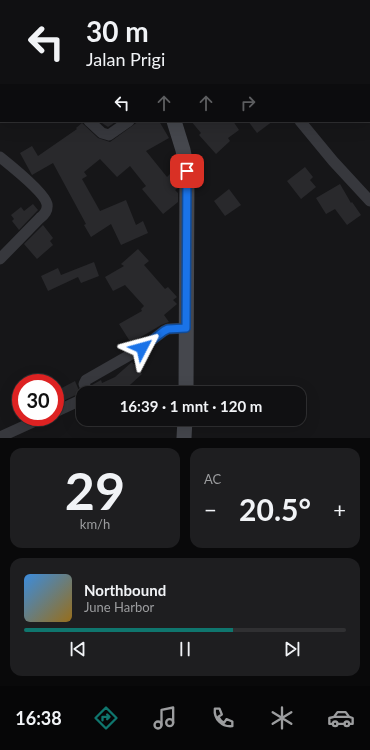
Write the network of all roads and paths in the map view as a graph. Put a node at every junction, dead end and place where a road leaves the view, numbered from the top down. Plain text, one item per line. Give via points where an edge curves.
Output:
1 (90, 122) edge
2 (127, 122) edge
3 (174, 122) edge
4 (301, 122) edge
5 (0, 157) edge
6 (370, 201) edge
7 (0, 259) edge
8 (186, 328) junction
9 (85, 386) edge
10 (186, 386) edge
11 (76, 402) edge
12 (64, 408) edge
13 (24, 426) edge
14 (185, 426) edge
15 (0, 437) edge
16 (184, 438) edge

1 - 2 street via 102,133 109,134
3 - 8 street via 187,171
4 - 6 street
5 - 7 street via 37,190 47,205 46,212
8 - 9 street via 164,331 142,348 86,380
8 - 10 street
11 - 12 street
13 - 15 street
14 - 16 street

